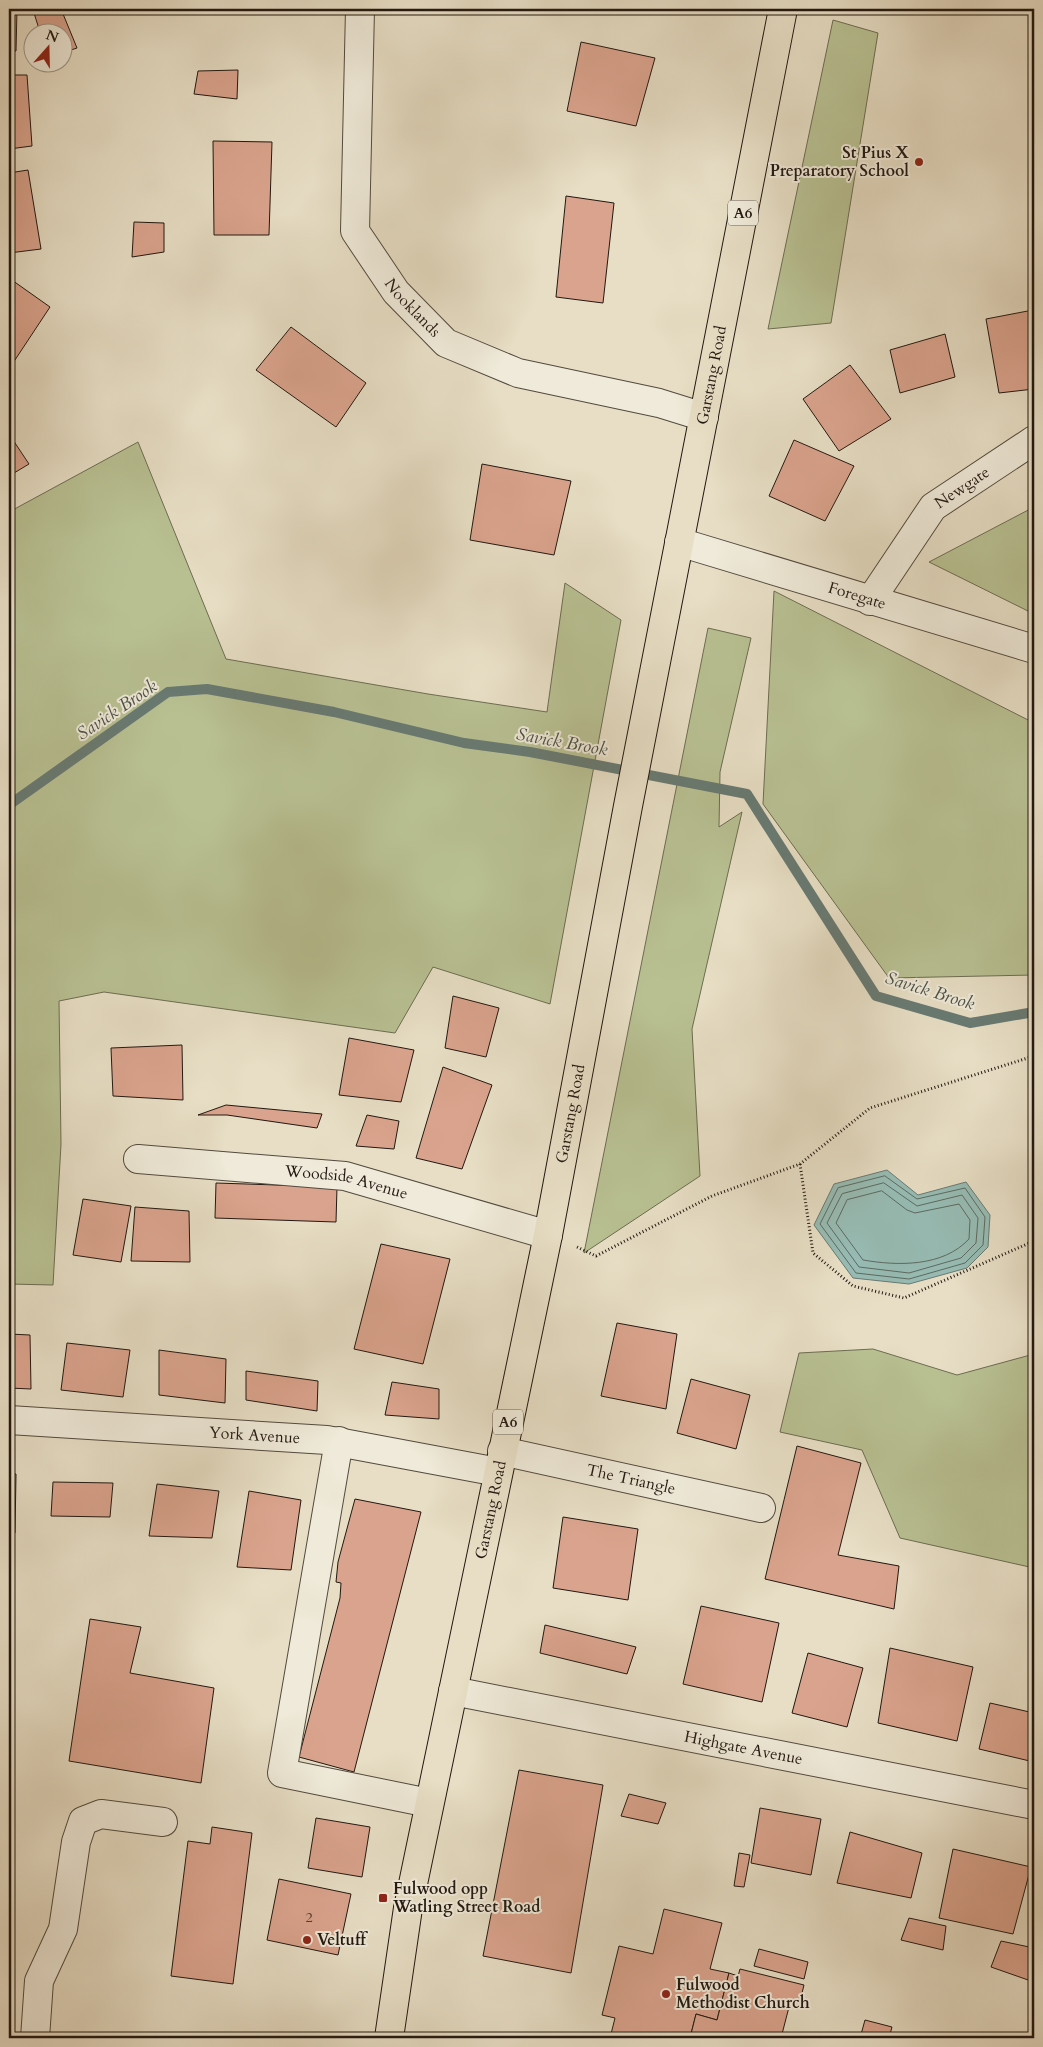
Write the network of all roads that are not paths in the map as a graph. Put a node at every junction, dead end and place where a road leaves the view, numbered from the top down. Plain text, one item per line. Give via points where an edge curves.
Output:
1 (360, 9) edge
2 (783, 9) edge
3 (704, 417) junction
4 (1034, 440) edge
5 (680, 542) junction
6 (870, 601) junction
7 (1034, 648) edge
8 (138, 1159) dead end
9 (548, 1235) junction
10 (9, 1420) edge
11 (339, 1442) junction
12 (500, 1462) junction
13 (761, 1508) dead end
14 (453, 1691) junction
15 (429, 1803) junction
16 (1034, 1805) edge
17 (163, 1822) dead end
18 (35, 2038) edge
19 (389, 2038) edge

1 - 3 street, Nooklands via 355,231 396,292 446,343 518,373 659,403
2 - 3 highway, Garstang Road / A6
3 - 5 highway, Garstang Road / A6
4 - 6 street, Newgate via 933,506
5 - 6 street, Foregate
5 - 9 highway, Garstang Road / A6
6 - 7 street, Foregate
8 - 9 street, Woodside Avenue via 345,1176
9 - 12 highway, Garstang Road / A6
10 - 11 street, York Avenue
11 - 12 street, York Avenue
11 - 15 street via 282,1773
12 - 13 street, The Triangle
12 - 14 highway, Garstang Road / A6
14 - 15 highway, Garstang Road / A6
14 - 16 street, Highgate Avenue
15 - 19 highway, Garstang Road / A6 via 408,1908
17 - 18 street via 102,1814 83,1821 76,1842 63,1928 38,1981

